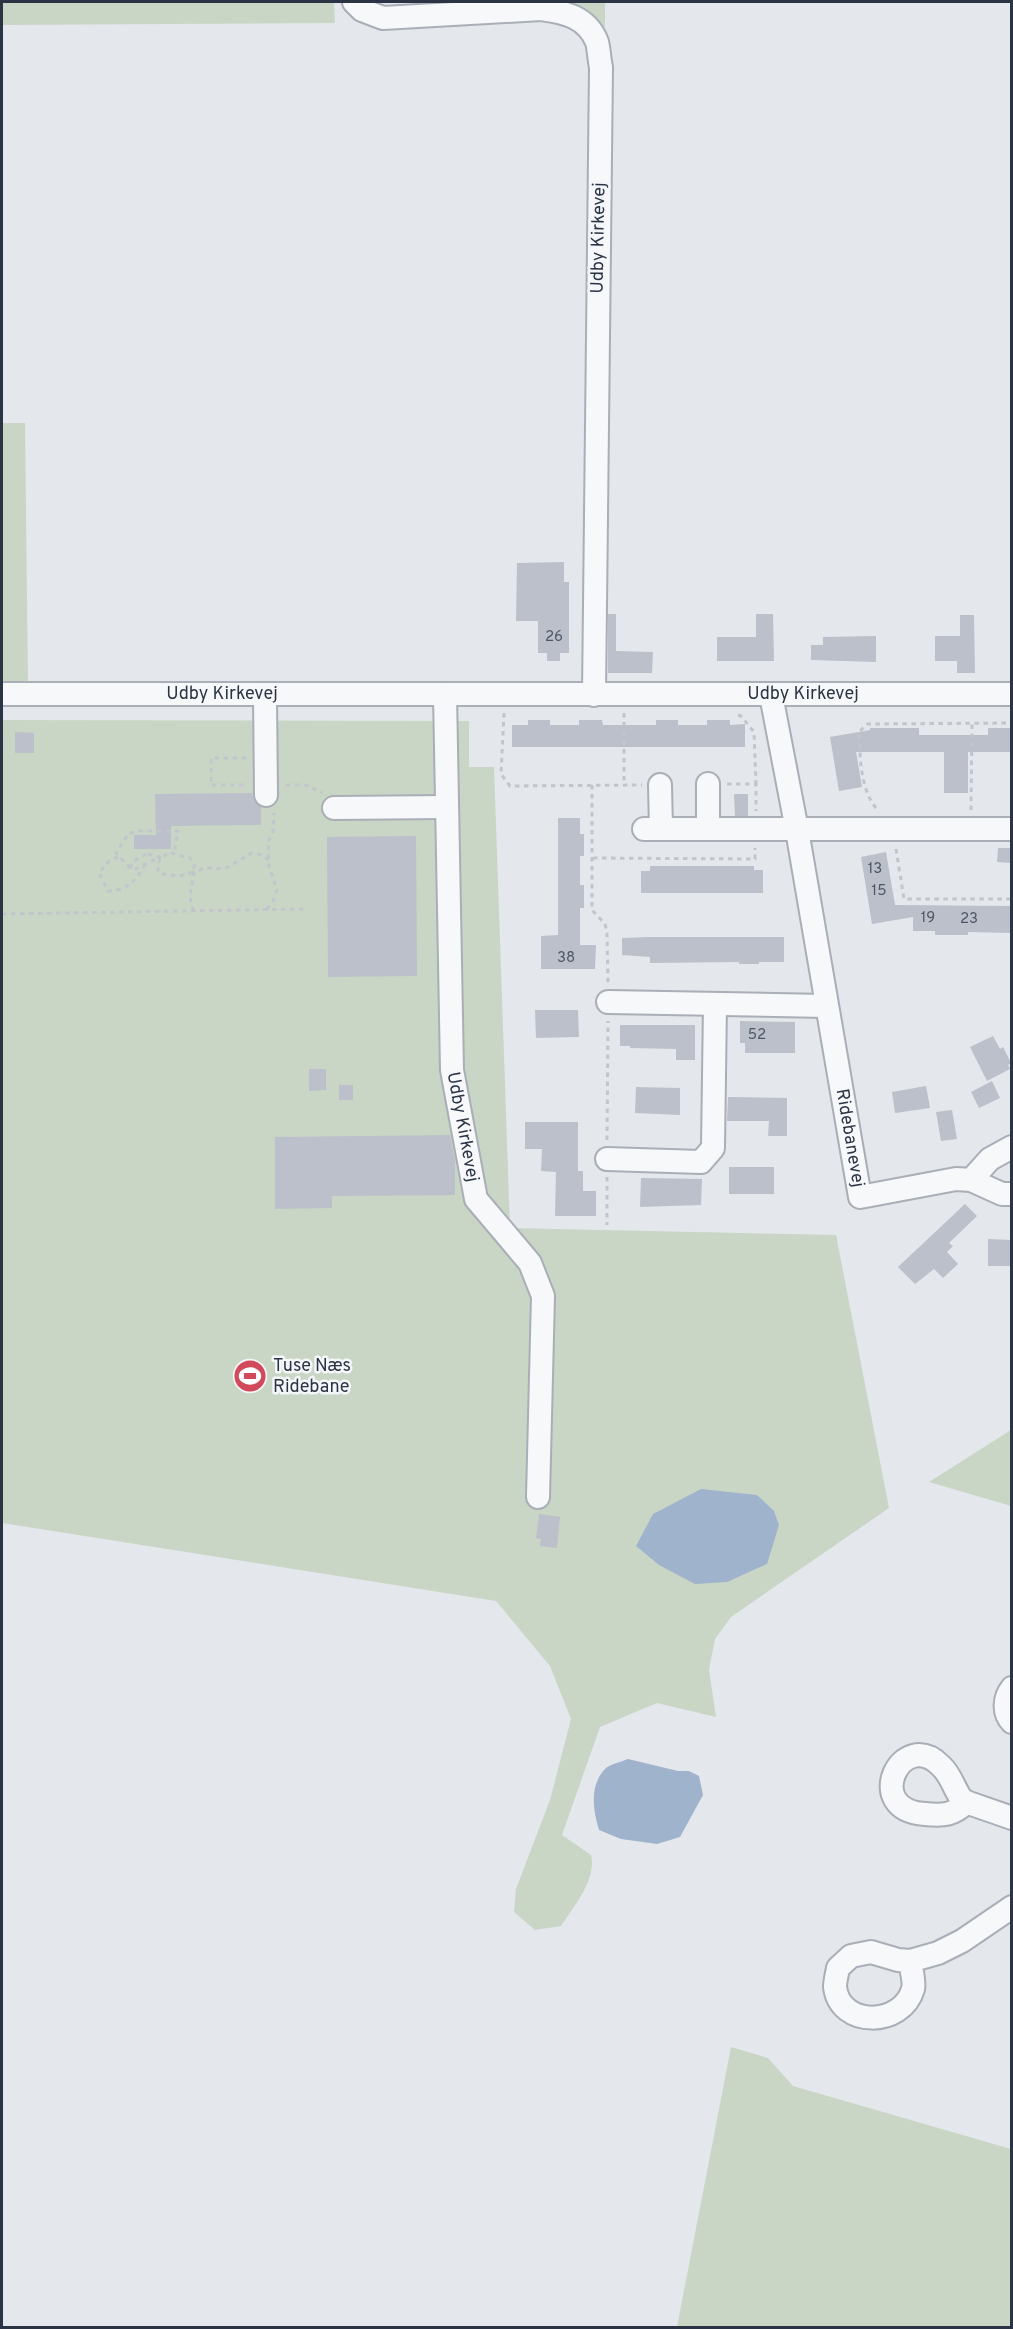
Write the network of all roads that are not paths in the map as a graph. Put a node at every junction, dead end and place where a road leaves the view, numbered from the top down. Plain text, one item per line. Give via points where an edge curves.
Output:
1 (354, 2) edge
2 (2, 694) edge
3 (445, 694) junction
4 (1011, 694) edge
5 (265, 695) junction
6 (594, 695) junction
7 (771, 695) junction
8 (660, 784) dead end
9 (708, 784) dead end
10 (266, 795) road end
11 (447, 807) junction
12 (334, 808) dead end
13 (708, 829) junction
14 (1011, 829) edge
15 (797, 830) junction
16 (608, 1002) dead end
17 (715, 1004) junction
18 (826, 1006) junction
19 (1011, 1147) edge
20 (607, 1159) dead end
21 (971, 1180) junction
22 (1011, 1194) edge
23 (538, 1497) dead end
24 (1011, 1688) edge
25 (1011, 1722) edge
26 (967, 1802) dead end
27 (1011, 1818) edge
28 (1011, 1907) edge
29 (910, 1961) dead end

1 - 6 street, Udby Kirkevej via 362,10 383,18 541,9 566,12 582,22 597,42 601,67
2 - 5 street, Udby Kirkevej
3 - 5 street, Udby Kirkevej
3 - 6 street, Udby Kirkevej
3 - 11 street, Udby Kirkevej
4 - 7 street, Udby Kirkevej
5 - 10 street
6 - 7 street, Udby Kirkevej
7 - 15 street, Ridebanevej
8 - 13 street via 652,829
9 - 13 street
11 - 12 street
11 - 23 street, Udby Kirkevej via 452,1070 476,1199 530,1263 543,1296
13 - 15 street
14 - 15 street via 886,821
15 - 18 street, Ridebanevej
16 - 17 street
17 - 18 street
17 - 20 street via 713,1148 701,1162
18 - 21 street, Ridebanevej via 860,1197 956,1179
19 - 21 street via 990,1159
21 - 22 street, Ridebanevej
24 - 25 street via 1005,1705
26 - 27 street
28 - 29 street via 962,1941

